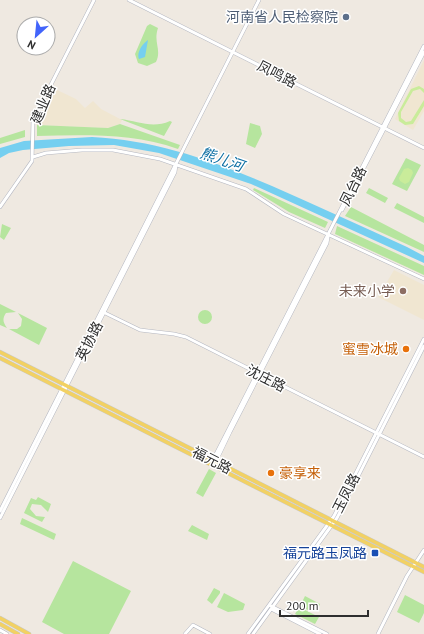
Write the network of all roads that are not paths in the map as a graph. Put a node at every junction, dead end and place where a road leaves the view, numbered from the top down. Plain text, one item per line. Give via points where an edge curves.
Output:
1 (94, 0) edge
2 (129, 0) edge
3 (259, 0) edge
4 (424, 46) edge
5 (233, 52) junction
6 (424, 52) edge
7 (384, 128) junction
8 (424, 148) edge
9 (33, 157) junction
10 (177, 163) junction
11 (0, 207) edge
12 (328, 235) junction
13 (424, 279) edge
14 (104, 312) junction
15 (424, 339) edge
16 (424, 346) edge
17 (0, 352) edge
18 (0, 358) edge
19 (258, 374) junction
20 (65, 385) junction
21 (63, 389) junction
22 (378, 434) junction
23 (424, 457) edge
24 (213, 460) junction
25 (0, 511) edge
26 (0, 518) edge
27 (332, 523) junction
28 (424, 550) edge
29 (414, 564) junction
30 (424, 568) edge
31 (424, 572) edge
32 (270, 607) junction
33 (0, 618) edge
34 (0, 624) edge
35 (0, 630) edge
36 (7, 634) edge
37 (18, 634) edge
38 (29, 634) edge
39 (185, 634) edge
40 (210, 634) edge
41 (248, 634) edge
42 (252, 634) edge
43 (320, 634) edge
44 (327, 634) edge
45 (378, 634) edge

1 - 9 street, 建业路 via 35,117
2 - 5 street, 凤鸣路
3 - 5 street, 英协路
4 - 7 street, 凤台路
5 - 7 street, 凤鸣路
5 - 10 street, 英协路
6 - 7 street, 凤台路
7 - 8 street, 凤鸣路
7 - 12 street, 凤台路
9 - 10 street via 65,151 105,150
9 - 11 street, 建业路
10 - 12 street via 246,189 284,214
10 - 14 street, 英协路 via 175,172
10 - 20 street, 英协路
12 - 13 street
12 - 19 street, 凤台路 via 327,243
14 - 19 street, 沈庄路 via 140,330 186,338
14 - 20 street, 英协路
15 - 22 street, 玉凤路
16 - 22 street, 玉凤路
17 - 20 main road, 福元路
18 - 21 main road, 福元路
19 - 22 street, 沈庄路
19 - 24 street, 凤台路 via 218,455
20 - 21 street, 英协路
20 - 24 main road, 福元路
21 - 25 street, 英协路
21 - 26 street, 英协路
21 - 27 main road, 福元路
22 - 23 street, 沈庄路
22 - 27 street, 玉凤路
24 - 27 main road, 福元路
27 - 29 main road, 福元路
27 - 32 street, 玉凤路
28 - 29 street
29 - 30 main road, 福元路
29 - 31 main road, 福元路
29 - 45 street
32 - 41 street, 玉凤路
32 - 42 street, 玉凤路
32 - 43 street
32 - 44 street
33 - 38 main road
34 - 37 main road
35 - 36 street
39 - 40 street via 193,625

